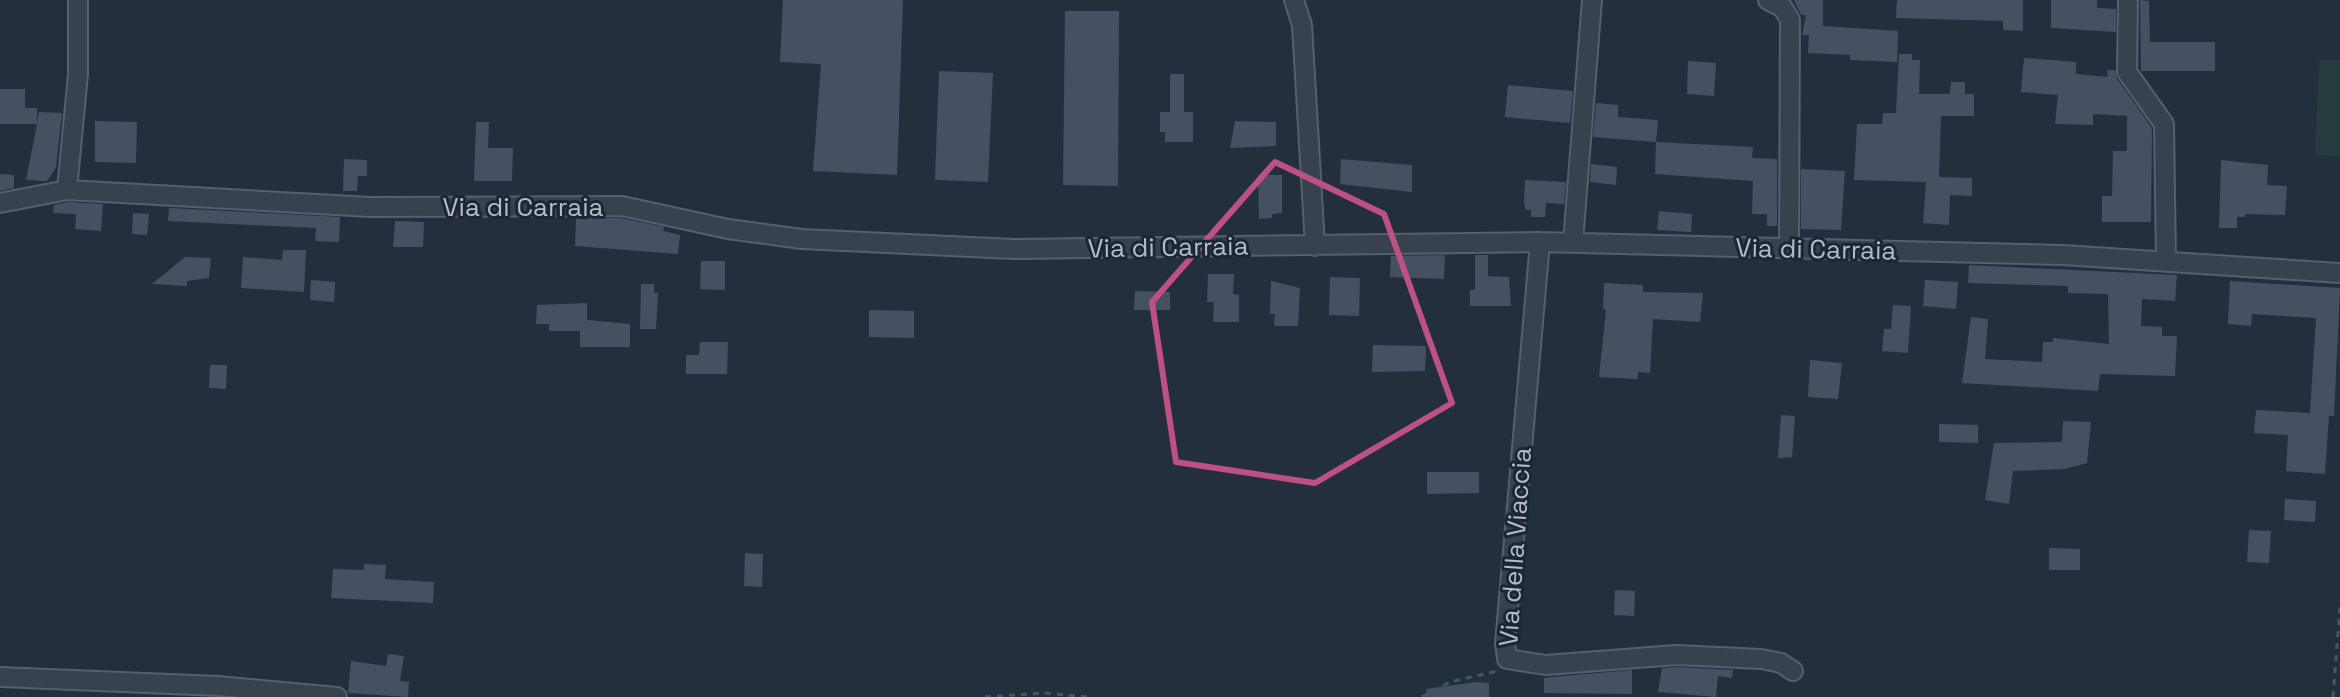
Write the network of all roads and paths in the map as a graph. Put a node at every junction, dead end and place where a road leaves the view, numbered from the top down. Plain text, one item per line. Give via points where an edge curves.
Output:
1 (78, 0) edge
2 (1294, 0) edge
3 (1592, 0) edge
4 (1768, 0) edge
5 (2128, 0) edge
6 (67, 190) junction
7 (0, 203) edge
8 (1540, 242) junction
9 (1573, 242) junction
10 (1315, 246) junction
11 (1789, 250) junction
12 (2166, 262) junction
13 (2340, 273) edge
14 (2340, 607) edge
15 (1507, 659) junction
16 (1793, 671) dead end
17 (0, 677) edge
18 (337, 697) edge
19 (985, 697) edge
20 (1090, 697) edge
21 (1422, 697) edge
22 (2333, 697) edge

1 - 6 street via 78,74
2 - 10 street via 1302,25
3 - 9 street
4 - 11 street via 1783,8 1790,20
5 - 12 street via 2127,72 2164,124
6 - 7 street, Via di Carraia
6 - 10 street, Via di Carraia via 370,207 622,206 802,239 1013,249
8 - 9 street, Via di Carraia
8 - 10 street, Via di Carraia
8 - 15 street, Via della Viaccia
9 - 11 street, Via di Carraia
11 - 12 street, Via di Carraia
12 - 13 street, Via di Carraia
14 - 22 path
15 - 16 street, Via della Viaccia via 1546,665 1676,655 1761,659
15 - 21 path via 1496,672 1450,682
17 - 18 street
19 - 20 path

